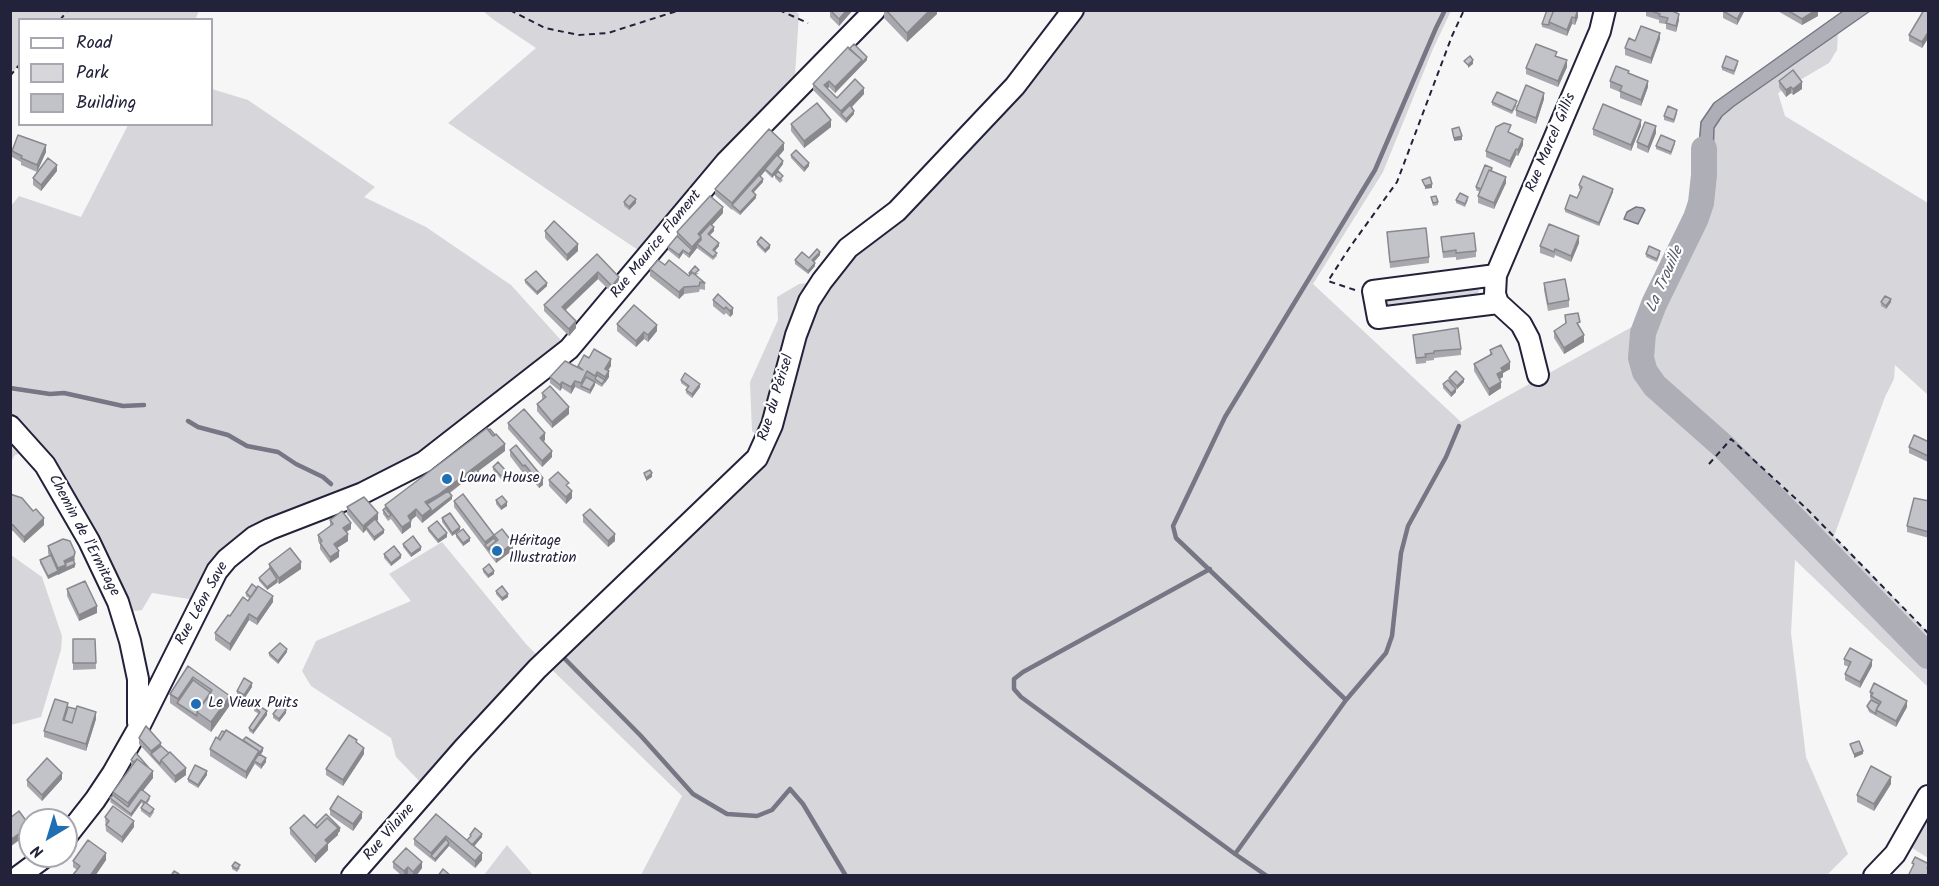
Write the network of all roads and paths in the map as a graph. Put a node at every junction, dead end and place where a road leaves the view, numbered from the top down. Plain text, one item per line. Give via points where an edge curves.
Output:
1 (510, 10) edge
2 (680, 10) edge
3 (778, 10) edge
4 (875, 10) edge
5 (1073, 10) edge
6 (1464, 10) edge
7 (1605, 10) edge
8 (808, 23) dead end
9 (1496, 275) junction
10 (1374, 297) junction
11 (1498, 303) junction
12 (1538, 375) dead end
13 (10, 426) edge
14 (424, 462) joint
15 (1709, 464) dead end
16 (1929, 633) edge
17 (138, 729) junction
18 (428, 790) joint
19 (1929, 796) edge
20 (78, 822) edge
21 (352, 876) edge
22 (1874, 876) edge

1 - 2 path via 546,28 579,35 608,33
3 - 8 path
4 - 14 street, Rue Maurice Flament via 726,162 569,349
5 - 18 street, Rue du Périsel via 1015,86 897,211 848,248 822,281 799,327 772,425 757,458 537,669
6 - 10 path via 1397,182 1328,281
7 - 9 street, Rue Marcel Gillis via 1600,31
9 - 10 street via 1373,291
9 - 11 street, Rue Marcel Gillis
10 - 11 street via 1378,318
11 - 12 street via 1521,324
13 - 17 street, Chemin de l'Ermitage via 45,465 89,541 118,602 138,679
14 - 17 street, Rue Léon Save via 363,493 270,529 232,554 217,571
15 - 16 path via 1731,439 1808,510
17 - 20 street, Rue Léon Save
18 - 21 street, Rue Vilaine
19 - 22 street via 1895,854

